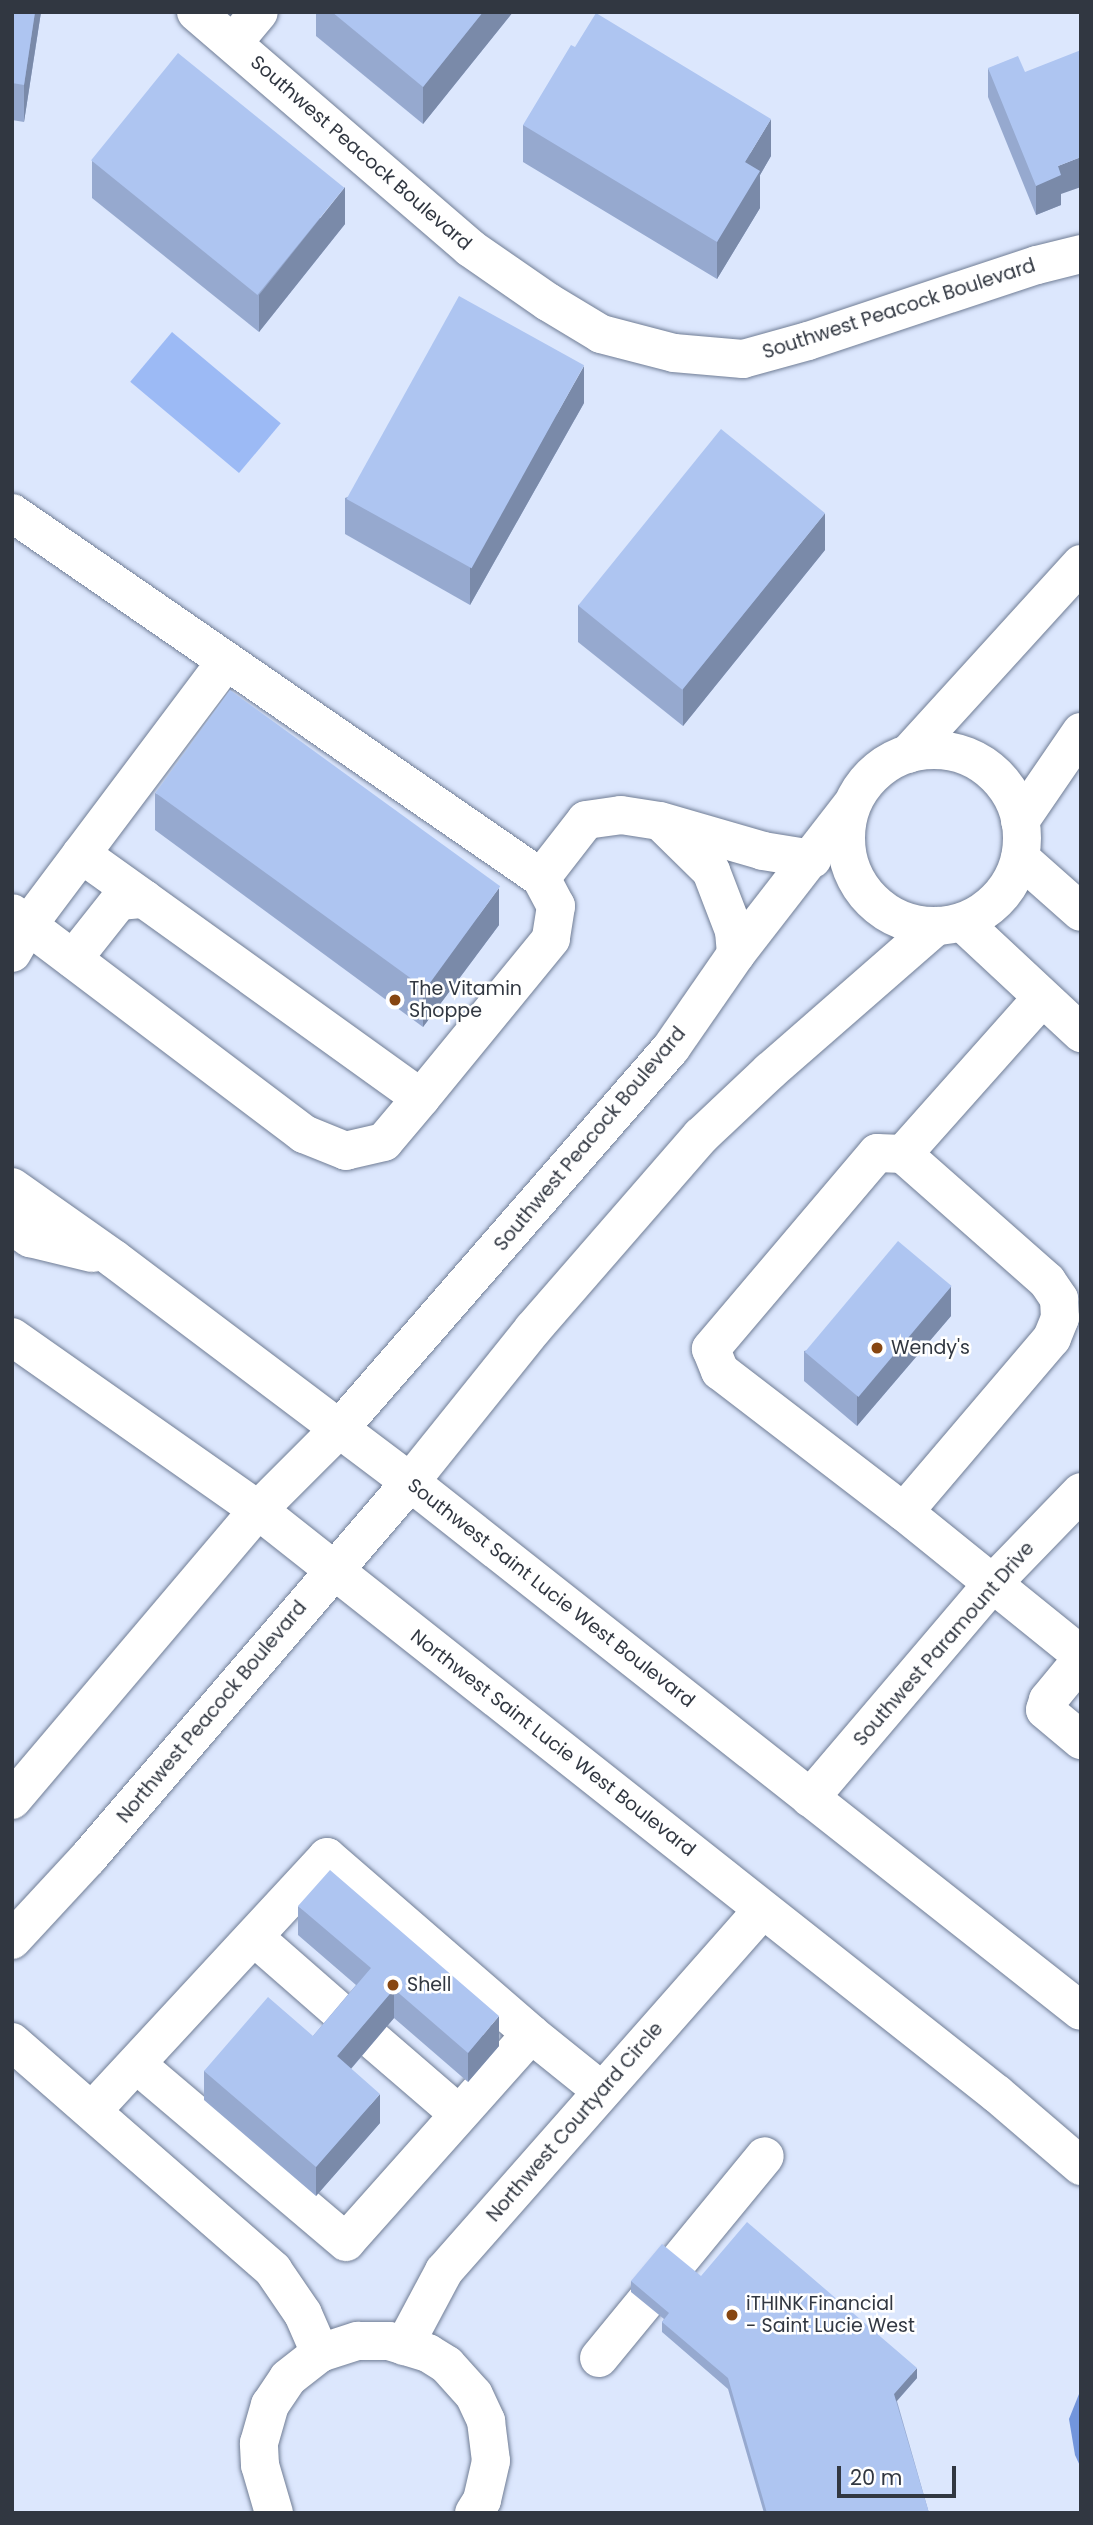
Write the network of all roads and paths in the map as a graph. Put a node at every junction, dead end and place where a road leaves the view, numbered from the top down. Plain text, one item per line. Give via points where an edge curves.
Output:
1 (196, 12) edge
2 (259, 12) edge
3 (233, 43) junction
4 (1081, 254) edge
5 (12, 513) edge
6 (1081, 564) edge
7 (226, 661) junction
8 (1081, 732) edge
9 (908, 754) junction
10 (851, 806) junction
11 (660, 821) junction
12 (1020, 821) junction
13 (81, 854) junction
14 (1020, 858) junction
15 (812, 859) junction
16 (541, 878) junction
17 (144, 899) junction
18 (1081, 912) edge
19 (949, 924) junction
20 (18, 930) edge
21 (736, 954) junction
22 (73, 959) junction
23 (1042, 998) junction
24 (1081, 1033) edge
25 (421, 1098) junction
26 (904, 1154) junction
27 (12, 1187) edge
28 (12, 1226) edge
29 (114, 1259) junction
30 (12, 1337) edge
31 (340, 1428) junction
32 (410, 1482) junction
33 (1081, 1492) edge
34 (258, 1510) junction
35 (904, 1512) junction
36 (333, 1570) junction
37 (992, 1584) junction
38 (1081, 1658) edge
39 (1081, 1740) edge
40 (810, 1798) junction
41 (12, 1800) edge
42 (762, 1910) junction
43 (254, 1937) junction
44 (12, 1940) edge
45 (1081, 2011) edge
46 (531, 2034) junction
47 (12, 2042) edge
48 (137, 2065) junction
49 (602, 2091) junction
50 (92, 2110) junction
51 (459, 2114) junction
52 (765, 2156) dead end
53 (1081, 2166) edge
54 (404, 2346) junction
55 (320, 2353) junction
56 (599, 2358) dead end
57 (274, 2513) edge
58 (474, 2513) edge

1 - 3 street, Southwest Peacock Boulevard
2 - 3 street, Southwest Peacock Boulevard
3 - 4 street, Southwest Peacock Boulevard via 470,248 601,334 674,353 743,359
5 - 7 street
6 - 9 street
7 - 13 street
7 - 16 street
8 - 12 street
9 - 10 street via 884,765 864,783
9 - 12 street via 937,750 966,756 991,771 1010,794
10 - 15 street, Southwest Peacock Boulevard
10 - 19 street via 848,853 861,888 890,914 907,922
11 - 15 street via 763,851
11 - 16 street via 621,815 586,820
11 - 21 street via 711,871 734,931
12 - 14 street
13 - 17 street
13 - 20 street
14 - 18 street
14 - 19 street via 1009,886 989,908
15 - 21 street, Southwest Peacock Boulevard
16 - 25 street via 556,906 551,939
17 - 22 street via 118,901
17 - 25 street
19 - 23 street
19 - 32 street via 770,1071 701,1136 533,1329
20 - 22 street
21 - 31 street, Southwest Peacock Boulevard via 671,1048
22 - 25 street via 304,1134 346,1151 384,1142
23 - 24 street
23 - 26 street
26 - 35 street via 1048,1281 1059,1299 1060,1318 1052,1338
26 - 35 street via 877,1153 710,1349 720,1371
27 - 29 street, Southwest Saint Lucie West Boulevard
28 - 29 street via 30,1238
29 - 31 street, Southwest Saint Lucie West Boulevard
30 - 34 street, Northwest Saint Lucie West Boulevard
31 - 32 street, Southwest Saint Lucie West Boulevard
31 - 34 street
32 - 36 street, Northwest Peacock Boulevard
32 - 40 street, Southwest Saint Lucie West Boulevard
33 - 37 street, Southwest Paramount Drive
34 - 36 street, Northwest Saint Lucie West Boulevard
34 - 41 street
35 - 37 street
36 - 42 street, Northwest Saint Lucie West Boulevard
36 - 44 street, Northwest Peacock Boulevard via 88,1858
37 - 38 street
37 - 40 street, Southwest Paramount Drive
38 - 39 street via 1045,1710
40 - 45 street, Southwest Saint Lucie West Boulevard
42 - 49 street, Northwest Courtyard Circle
42 - 53 street, Northwest Saint Lucie West Boulevard via 997,2094
43 - 46 street via 327,1857 381,1924 474,2005
43 - 48 street
43 - 51 street via 329,1982 363,2031 424,2064
46 - 49 street
46 - 51 street
47 - 50 street
48 - 50 street
48 - 51 street via 346,2242
49 - 54 street, Northwest Courtyard Circle via 444,2271
50 - 55 street via 273,2270 303,2314
52 - 56 street
54 - 55 street via 358,2341
54 - 58 street via 447,2365 474,2396 486,2421 491,2461 482,2500
55 - 57 street via 288,2378 270,2404 259,2443 260,2465

